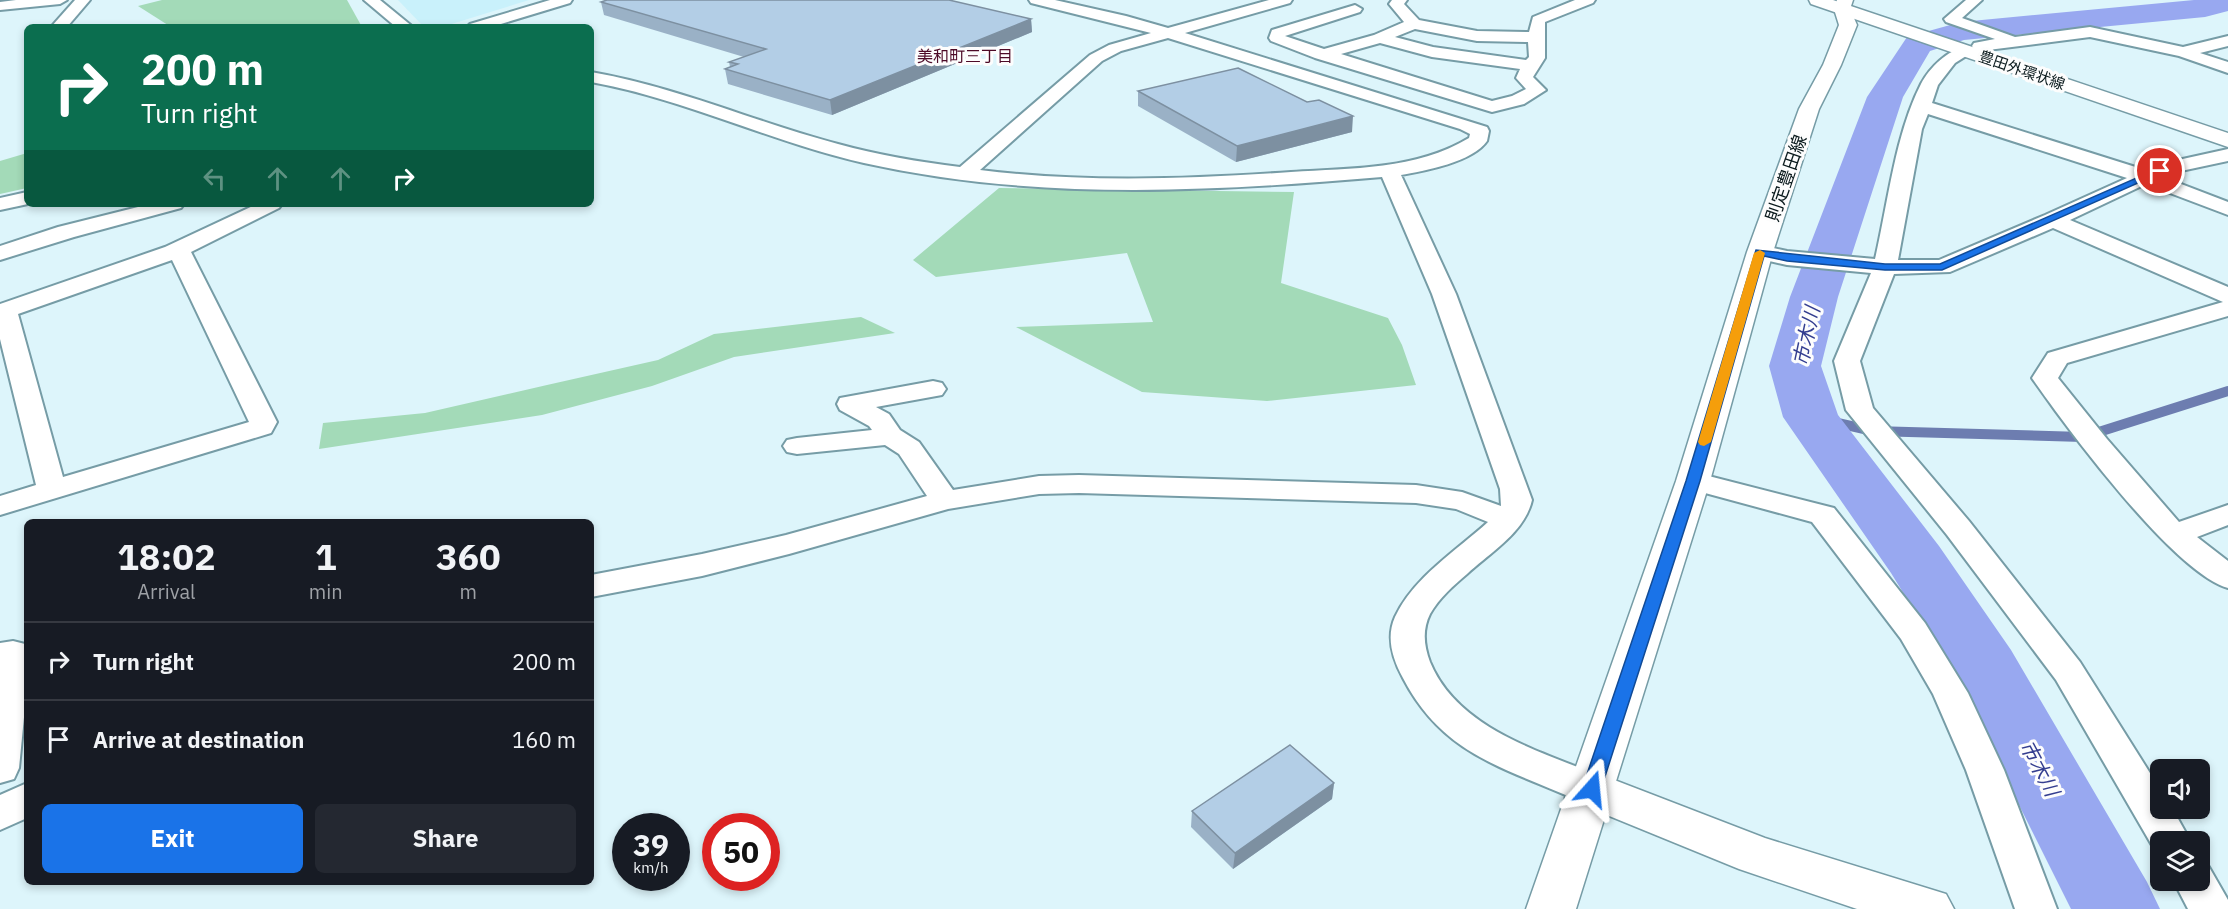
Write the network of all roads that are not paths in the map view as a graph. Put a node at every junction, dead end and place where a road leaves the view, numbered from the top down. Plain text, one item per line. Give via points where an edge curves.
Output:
1 (60, 0) edge
2 (83, 0) edge
3 (371, 0) edge
4 (565, 0) edge
5 (1036, 0) edge
6 (1285, 0) edge
7 (1400, 0) edge
8 (1588, 0) edge
9 (1975, 0) edge
10 (1838, 2) edge
11 (0, 6) edge
12 (1355, 9) dead end
13 (62, 24) edge
14 (401, 24) edge
15 (485, 24) edge
16 (1414, 24) junction
17 (1168, 33) junction
18 (1536, 37) junction
19 (1380, 38) junction
20 (2015, 41) junction
21 (2228, 41) edge
22 (1966, 42) junction
23 (2183, 52) junction
24 (1323, 54) junction
25 (1530, 65) junction
26 (1282, 68) junction
27 (2228, 68) edge
28 (594, 78) edge
29 (1922, 106) junction
30 (2228, 132) edge
31 (2228, 140) edge
32 (2228, 155) edge
33 (1389, 171) junction
34 (963, 175) junction
35 (2145, 177) junction
36 (24, 199) edge
37 (0, 204) edge
38 (162, 207) edge
39 (267, 207) edge
40 (2228, 209) edge
41 (2053, 220) junction
42 (179, 251) junction
43 (0, 253) edge
44 (1773, 255) junction
45 (1885, 267) junction
46 (2228, 296) edge
47 (2228, 308) edge
48 (3, 311) edge
49 (933, 389) dead end
50 (890, 436) junction
51 (797, 446) dead end
52 (1693, 481) junction
53 (52, 490) junction
54 (945, 500) junction
55 (0, 506) edge
56 (2228, 514) edge
57 (1509, 520) junction
58 (2174, 535) junction
59 (2228, 576) edge
60 (594, 585) edge
61 (0, 655) edge
62 (0, 768) edge
63 (1592, 789) junction
64 (24, 802) edge
65 (0, 814) edge
66 (2164, 831) edge
67 (2200, 891) edge
68 (1551, 909) edge
69 (1929, 909) edge
70 (2036, 909) edge
71 (2211, 909) edge

1 - 11 street
2 - 13 street
3 - 14 street
4 - 15 street
5 - 17 street
6 - 17 street
7 - 16 street via 1396,4
8 - 18 street via 1538,20
9 - 22 street via 1951,19
10 - 22 main road, 豊田外環状線
10 - 44 main road, 則定豊田線 via 1848,25 1809,109
12 - 24 street via 1277,33 1280,40
16 - 18 street via 1477,36
16 - 19 street
17 - 26 street
17 - 34 street via 1115,48 1096,58
18 - 25 street via 1537,58
19 - 24 street
19 - 25 street via 1432,52
20 - 22 street
20 - 22 street via 1998,35
20 - 23 street via 2090,32
21 - 23 street
22 - 29 street via 1930,84
22 - 30 main road, 豊田外環状線
22 - 31 main road, 豊田外環状線
23 - 27 street
24 - 25 street via 1492,107 1537,90 1524,78
24 - 26 street
26 - 33 street via 1479,131 1478,141 1444,160
28 - 34 street via 634,84 828,148
29 - 35 street
29 - 45 street via 1913,129
32 - 35 street
33 - 34 street via 1187,184 1055,183
33 - 57 street via 1444,294 1512,482 1517,500
35 - 40 street
35 - 41 street
36 - 37 street
38 - 43 street
39 - 42 street
41 - 45 street via 1942,267
41 - 46 street
42 - 48 street
42 - 53 street via 263,422 261,427
44 - 45 street
44 - 52 main road, 則定豊田線
45 - 66 street via 1847,362 1860,410 1958,528 2068,671
47 - 58 street via 2057,358 2045,378
48 - 53 street
49 - 50 street via 850,404 879,420
50 - 51 street
50 - 54 street via 909,448
52 - 63 main road, 則定豊田線
52 - 70 street via 1823,515 1912,631 1950,693 1985,770
53 - 55 street
54 - 57 street via 1039,485 1079,484 1416,494 1462,501
54 - 60 street via 778,547
56 - 58 street
57 - 63 street via 1418,607 1408,628 1410,655 1435,701 1462,729
58 - 59 street
61 - 62 street via 13,653
63 - 68 main road, 則定豊田線
63 - 69 main road via 1756,855
64 - 65 street
67 - 71 street

